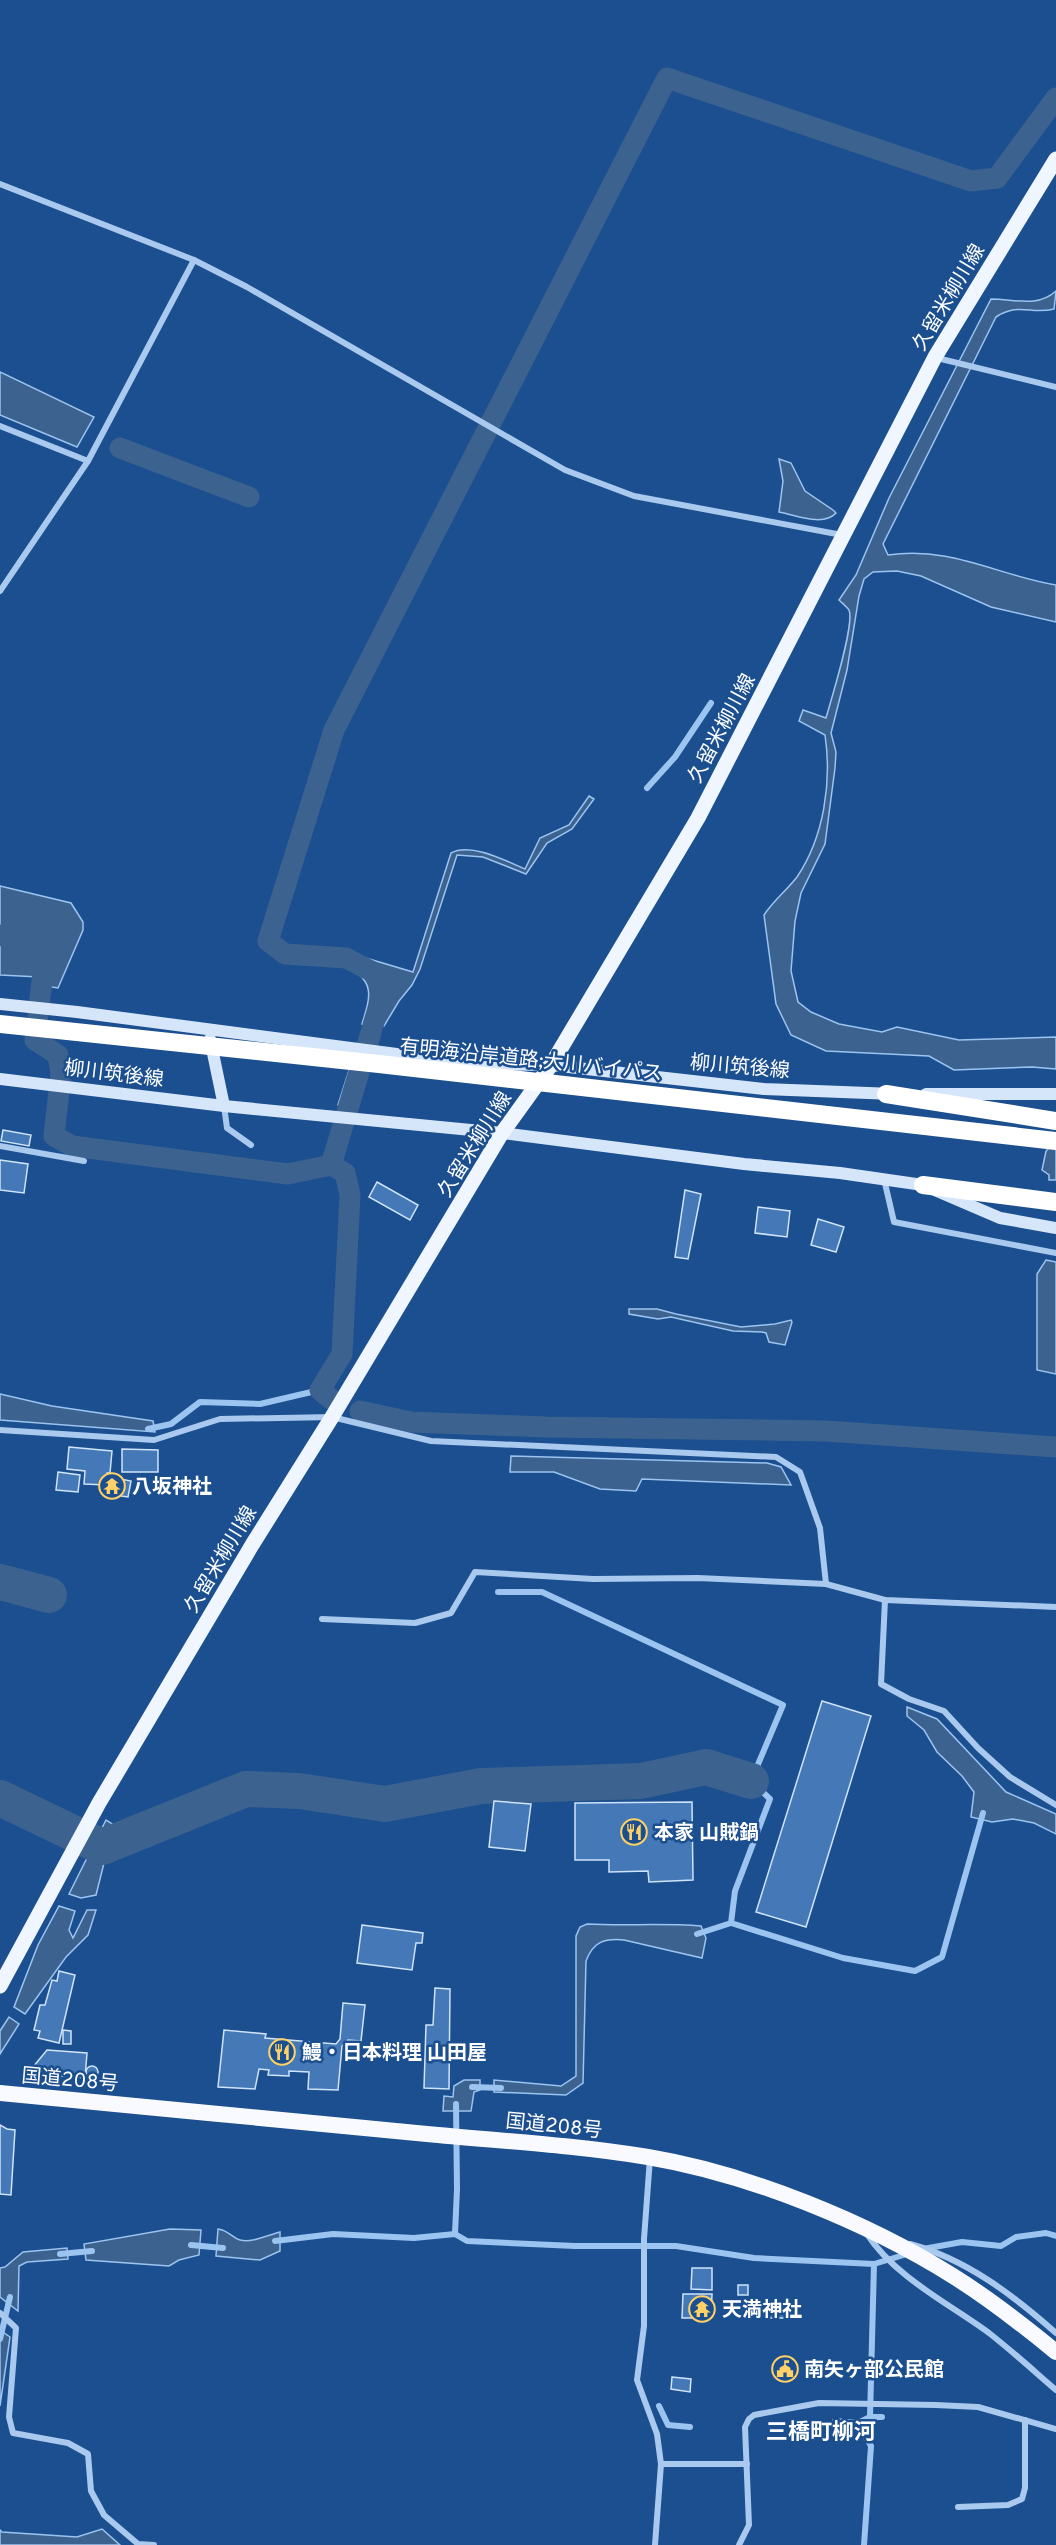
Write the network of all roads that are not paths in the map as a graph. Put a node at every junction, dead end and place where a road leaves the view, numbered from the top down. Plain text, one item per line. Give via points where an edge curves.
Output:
1 (1056, 159) edge
2 (0, 184) edge
3 (194, 260) junction
4 (935, 357) junction
5 (1056, 387) edge
6 (0, 426) edge
7 (88, 461) junction
8 (844, 535) junction
9 (2, 580) edge
10 (0, 591) edge
11 (0, 1004) edge
12 (0, 1024) edge
13 (208, 1030) junction
14 (0, 1036) edge
15 (551, 1065) junction
16 (0, 1079) edge
17 (886, 1094) junction
18 (1056, 1094) edge
19 (224, 1106) junction
20 (1056, 1121) edge
21 (502, 1133) junction
22 (1056, 1141) edge
23 (250, 1145) dead end
24 (0, 1146) edge
25 (1056, 1152) edge
26 (84, 1161) dead end
27 (884, 1179) junction
28 (923, 1185) junction
29 (1056, 1202) edge
30 (1056, 1228) edge
31 (1056, 1253) edge
32 (332, 1417) junction
33 (0, 1430) edge
34 (826, 1584) junction
35 (885, 1600) junction
36 (1056, 1607) edge
37 (322, 1618) dead end
38 (1056, 1805) edge
39 (0, 1986) edge
40 (0, 2093) edge
41 (650, 2158) junction
42 (862, 2226) junction
43 (0, 2313) edge
44 (1056, 2333) edge
45 (1056, 2352) edge
46 (1056, 2390) edge
47 (1025, 2420) junction
48 (1056, 2429) edge
49 (662, 2464) junction
50 (747, 2464) junction
51 (958, 2507) dead end
52 (154, 2545) edge
53 (655, 2545) edge
54 (739, 2545) edge

1 - 4 main road, 久留米柳川線
2 - 3 street
3 - 7 street
3 - 8 street via 565,470 634,496
4 - 5 street
4 - 8 main road, 久留米柳川線
6 - 7 street
7 - 9 street
8 - 15 main road, 久留米柳川線 via 698,818
9 - 10 street
11 - 13 main road, 柳川筑後線
12 - 22 highway, 有明海沿岸道路;大川バイパス, bridge
13 - 15 main road, 柳川筑後線 via 474,1064
13 - 19 main road
14 - 25 highway, 有明海沿岸道路;大川バイパス via 401,1077
15 - 17 main road, 柳川筑後線 via 764,1089
15 - 21 main road, 久留米柳川線
16 - 19 main road, 柳川筑後線
17 - 18 main road, 柳川筑後線
17 - 20 highway
19 - 21 main road, 柳川筑後線
19 - 23 street via 227,1128
21 - 27 main road, 柳川筑後線
21 - 32 main road, 久留米柳川線
24 - 26 street
27 - 28 main road, 柳川筑後線
27 - 31 street via 894,1222
28 - 29 highway
28 - 30 main road, 柳川筑後線 via 1000,1218
32 - 33 street via 220,1419 154,1440
32 - 34 street via 431,1441 776,1457 800,1472 820,1528
32 - 39 main road, 久留米柳川線 via 99,1803
34 - 35 street
34 - 37 street via 475,1572 451,1613 415,1623
35 - 36 street
35 - 38 street via 881,1684 944,1711 1010,1776
40 - 41 highway, 国道208号 via 471,2137
41 - 42 highway, 国道208号 via 775,2192
41 - 49 street via 644,2239 644,2326 638,2380 657,2434
42 - 44 street via 956,2260 1011,2296
42 - 45 highway, 国道208号 via 1009,2313
42 - 46 street via 873,2244 905,2274 989,2334
43 - 52 street via 16,2328 9,2417 13,2433 68,2443 88,2454 91,2491 104,2515 138,2544
47 - 48 street
47 - 50 street via 978,2407 819,2403 748,2419
47 - 51 street via 1022,2499 1008,2505
49 - 50 street
49 - 53 street
50 - 54 street via 749,2525

